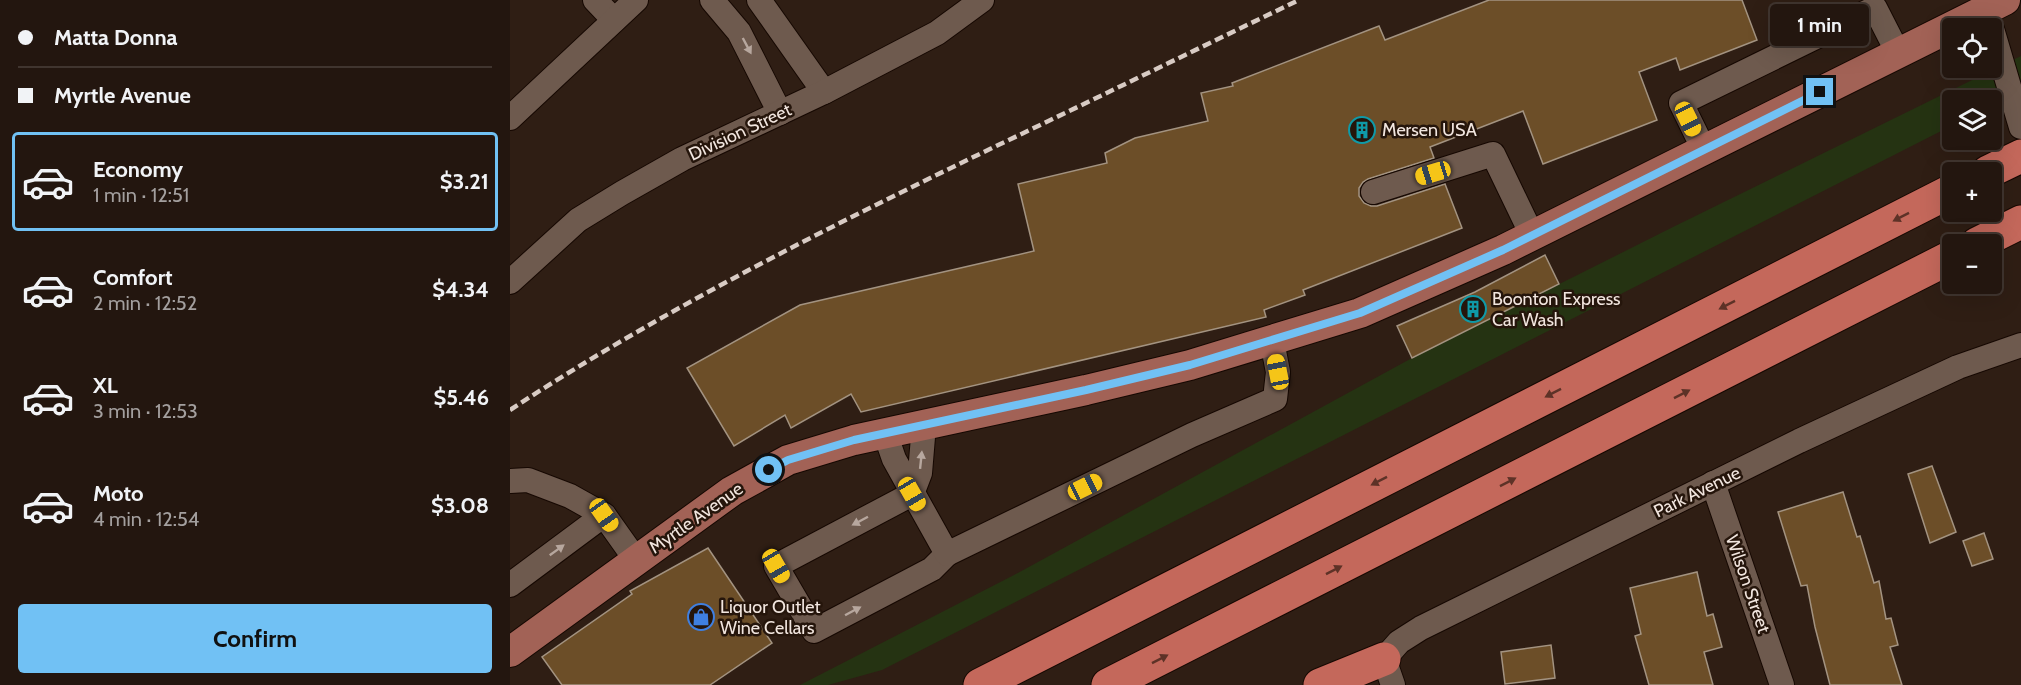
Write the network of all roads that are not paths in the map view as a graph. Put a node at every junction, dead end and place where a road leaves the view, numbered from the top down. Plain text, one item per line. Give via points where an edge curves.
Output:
1 (595, 0) edge
2 (636, 0) edge
3 (712, 0) edge
4 (759, 0) edge
5 (982, 0) edge
6 (1992, 13) edge
7 (614, 20) junction
8 (1898, 53) junction
9 (824, 92) junction
10 (780, 113) junction
11 (510, 118) edge
12 (2021, 127) edge
13 (1704, 150) junction
14 (1373, 192) dead end
15 (1942, 196) edge
16 (2020, 222) edge
17 (1997, 234) edge
18 (1532, 235) junction
19 (1942, 262) edge
20 (510, 282) edge
21 (1272, 341) junction
22 (2021, 345) edge
23 (924, 425) junction
24 (885, 433) junction
25 (510, 481) edge
26 (1713, 483) junction
27 (912, 494) junction
28 (604, 515) junction
29 (947, 554) junction
30 (636, 560) junction
31 (510, 585) edge
32 (510, 652) edge
33 (1388, 672) edge
34 (980, 685) edge
35 (1108, 685) edge
36 (1320, 685) edge
37 (1782, 685) edge

1 - 7 street
2 - 7 street
3 -> 10 street via 739,32
4 - 9 street
5 - 9 street, Division Street via 937,33
6 - 8 main road, Myrtle Avenue
6 - 12 street
7 - 11 street
8 - 13 main road, Myrtle Avenue
8 - 13 street via 1875,8 1681,103
9 - 10 street, Division Street
10 - 20 street, Division Street via 682,159 578,220
13 - 18 main road, Myrtle Avenue
14 - 18 street via 1493,154
15 -> 34 highway
16 - 17 highway
18 - 21 main road, Myrtle Avenue via 1360,313
35 -> 19 highway
21 - 23 main road, Myrtle Avenue via 1097,388
21 - 29 street via 1278,372 1275,399 1181,440
22 - 26 street, Park Avenue via 1958,367
23 - 24 main road, Myrtle Avenue
27 -> 23 street via 920,473
24 - 27 street
24 - 30 main road, Myrtle Avenue via 788,460 732,491
25 - 28 street via 528,480 570,496
26 - 33 street, Park Avenue via 1421,628 1399,642
26 - 37 street, Wilson Street
27 - 29 street
27 -> 29 street via 776,566 814,631 932,569
28 - 30 street
31 -> 28 street
30 - 32 main road, Myrtle Avenue
33 - 36 highway

